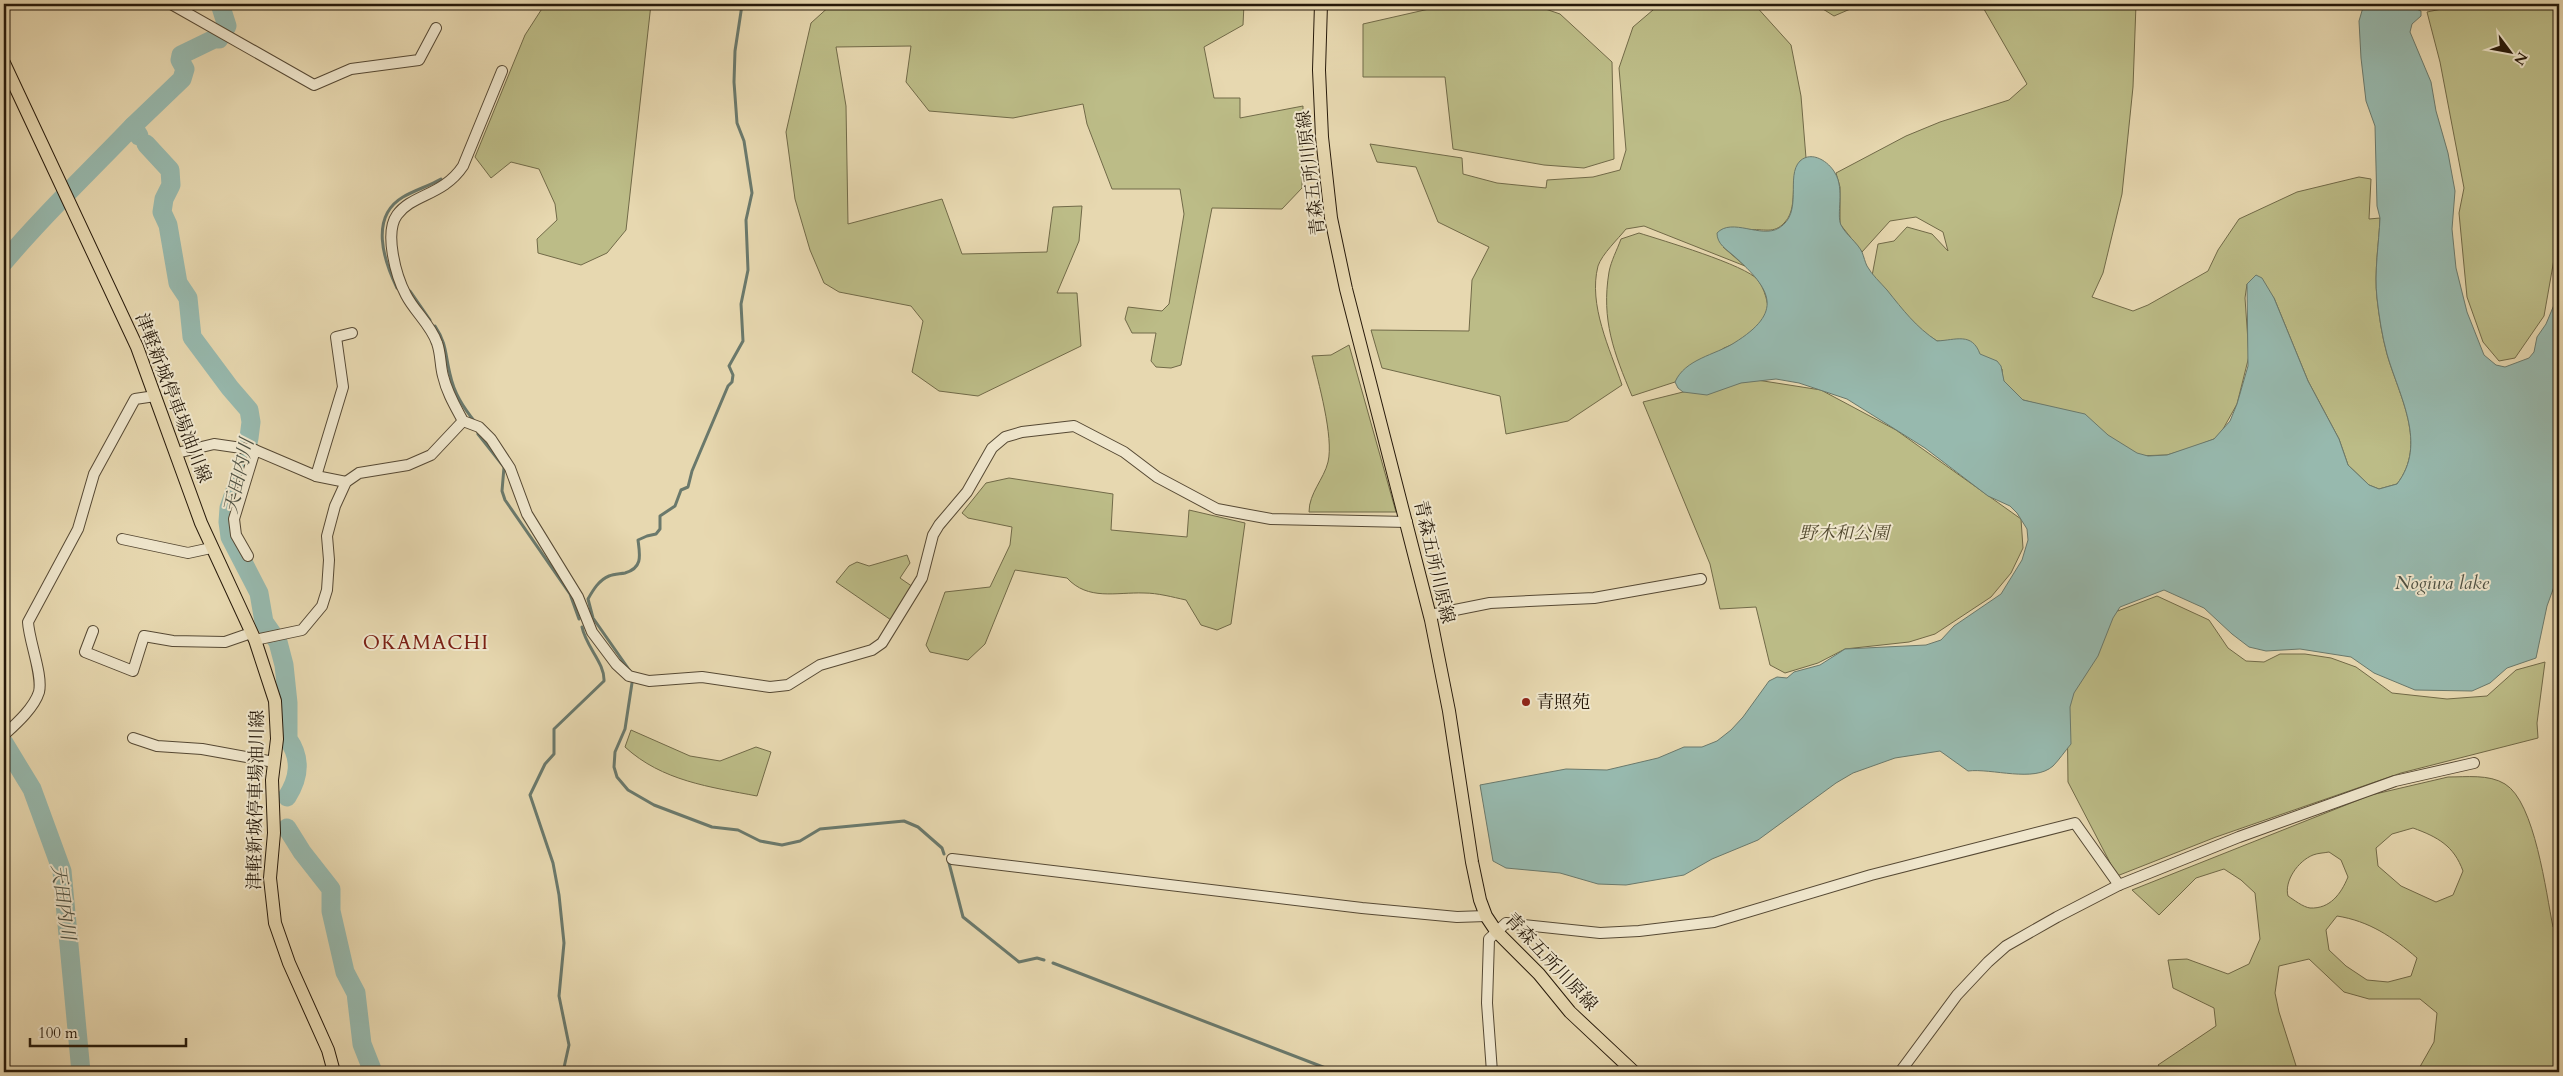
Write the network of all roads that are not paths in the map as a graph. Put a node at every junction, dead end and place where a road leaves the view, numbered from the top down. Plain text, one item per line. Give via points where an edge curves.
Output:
1 (171, 4) edge
2 (1321, 4) edge
3 (436, 28) dead end
4 (4, 62) edge
5 (502, 71) dead end
6 (352, 333) dead end
7 (155, 396) junction
8 (462, 422) junction
9 (249, 448) junction
10 (177, 453) junction
11 (316, 476) junction
12 (346, 482) junction
13 (1407, 522) junction
14 (122, 539) dead end
15 (210, 548) junction
16 (248, 556) dead end
17 (1701, 579) dead end
18 (1430, 615) junction
19 (93, 631) dead end
20 (253, 637) junction
21 (7, 732) edge
22 (133, 738) dead end
23 (274, 762) junction
24 (2474, 763) dead end
25 (952, 859) dead end
26 (2119, 885) junction
27 (1486, 916) junction
28 (1496, 931) junction
29 (334, 1072) edge
30 (1492, 1072) edge
31 (1634, 1072) edge
32 (1900, 1072) edge

1 - 3 street via 314,85 351,69 419,60
2 - 13 main road, 青森五所川原線 via 1318,70 1331,218 1348,297
4 - 7 main road, 津軽新城停車場油川線 via 138,347
5 - 8 street via 455,178 441,189 408,205 392,224 393,260 405,294 437,340 442,356 442,374
6 - 11 street via 336,337 343,387
7 - 10 main road, 津軽新城停車場油川線
7 - 21 street via 135,400 94,474 78,529 28,622 39,692
8 - 12 street via 431,455 408,465 359,473
8 - 13 street via 479,427 510,468 527,514 578,597 592,632 629,676 649,681 702,676 770,687 788,685 820,666 872,650 882,643 922,578 933,535 939,525 967,492 992,448 1005,438 1022,432 1074,426 1124,452 1158,477 1217,509 1271,519
9 - 10 street via 214,444
9 - 11 street
9 - 16 street via 234,518 236,534
10 - 15 main road, 津軽新城停車場油川線
11 - 12 street
12 - 20 street via 327,536 330,560 322,606 302,630
13 - 18 main road, 青森五所川原線
14 - 15 street via 188,553
15 - 20 main road, 津軽新城停車場油川線
17 - 18 street via 1594,598 1490,603
18 - 27 main road, 青森五所川原線 via 1472,862
19 - 20 street via 85,652 133,670 144,636 173,641 225,642
20 - 23 main road, 津軽新城停車場油川線 via 275,701 277,739
22 - 23 street via 157,746 202,749
23 - 29 main road, 津軽新城停車場油川線 via 270,878 275,923 328,1050
24 - 26 street via 2361,792 2190,855
25 - 27 street via 1362,908 1457,917
26 - 28 street via 2075,823 1870,875 1714,922 1600,933 1506,923
26 - 32 street via 2006,946 1957,995
27 - 28 main road, 青森五所川原線
28 - 30 street via 1488,939 1487,1003
28 - 31 main road, 青森五所川原線 via 1539,974 1570,1012

